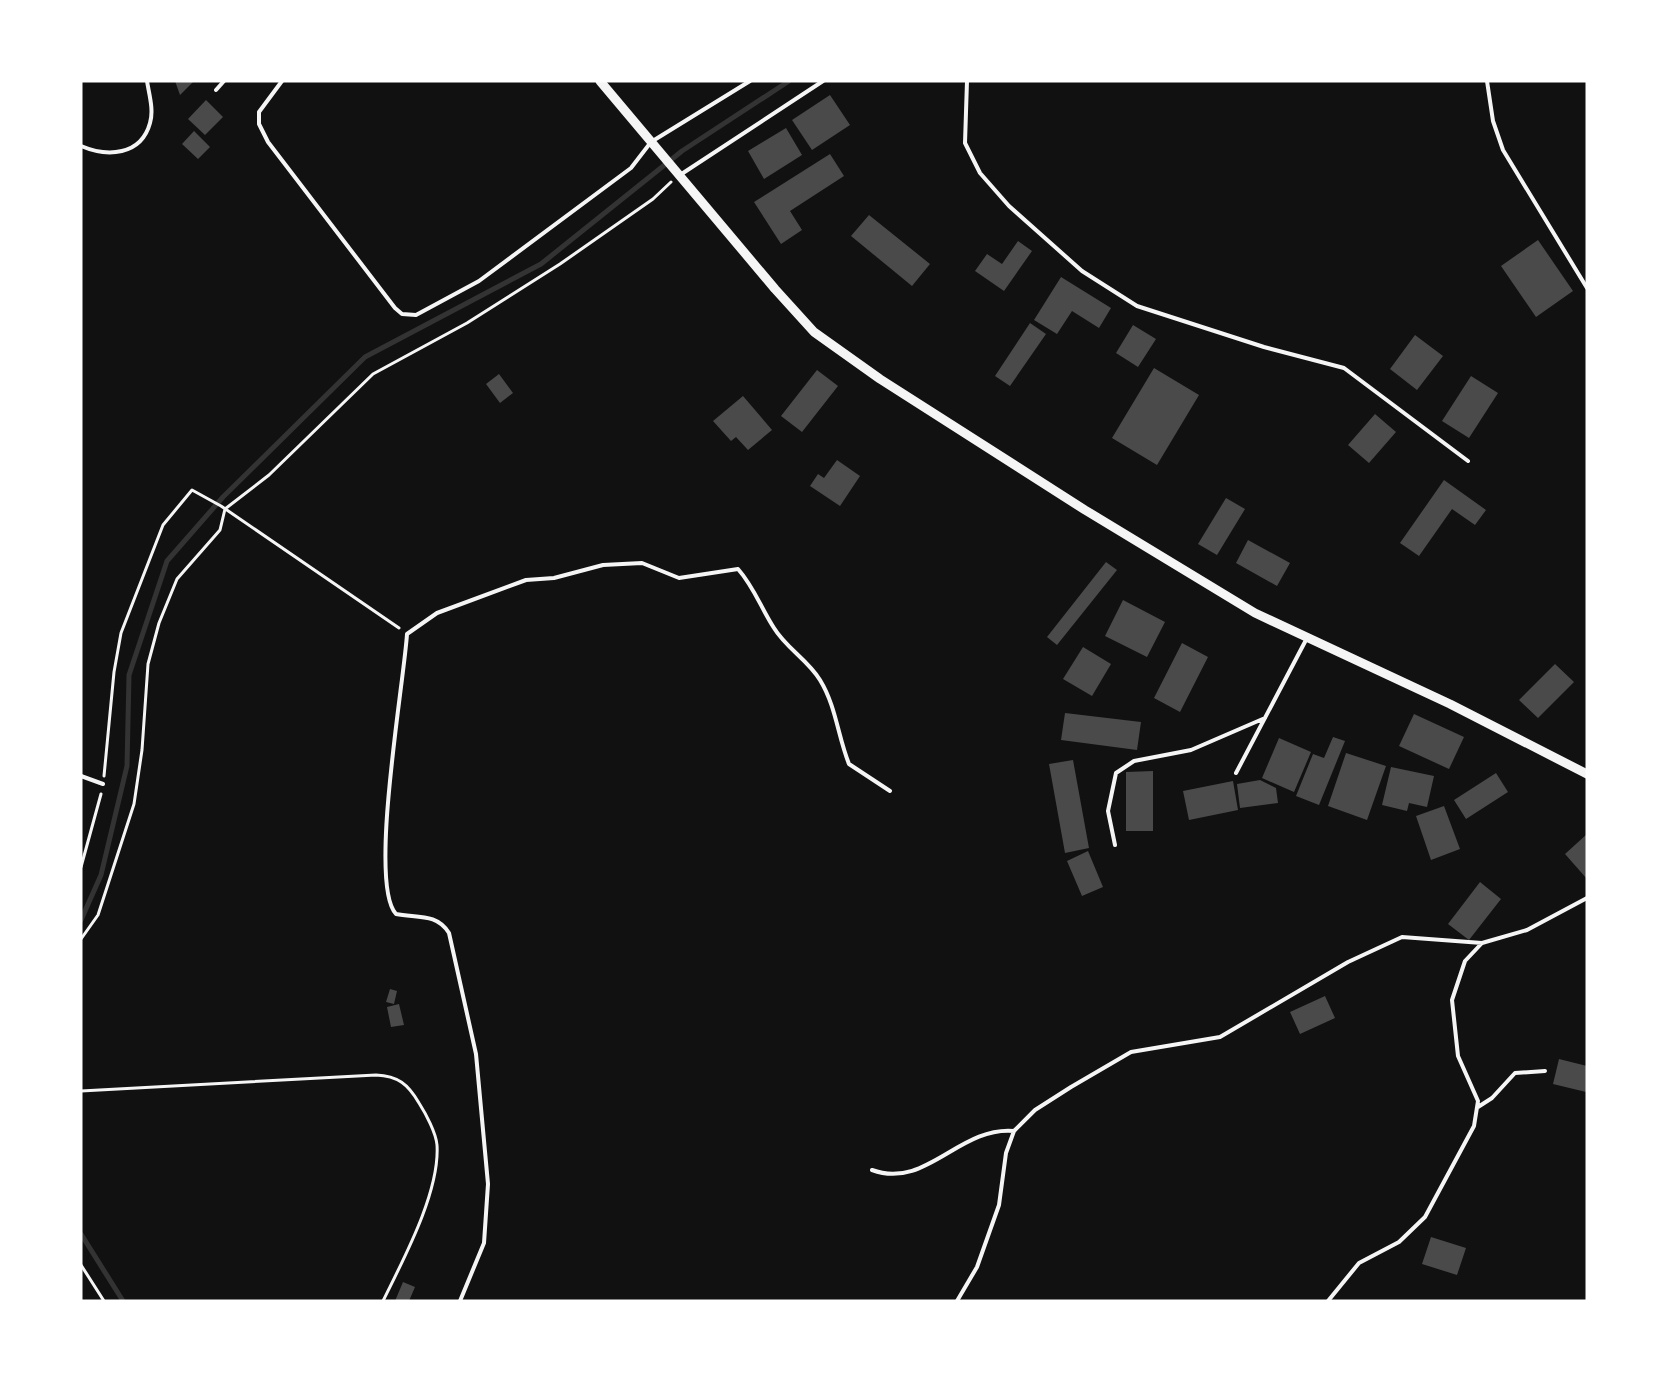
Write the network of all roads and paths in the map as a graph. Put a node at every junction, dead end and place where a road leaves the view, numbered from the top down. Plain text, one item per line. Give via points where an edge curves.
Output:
1 (147, 81) edge
2 (224, 81) edge
3 (282, 81) edge
4 (600, 81) edge
5 (750, 81) edge
6 (823, 81) edge
7 (967, 81) edge
8 (1487, 81) edge
9 (216, 90) dead end
10 (654, 145) junction
11 (81, 146) edge
12 (677, 173) junction
13 (1587, 288) edge
14 (1468, 461) dead end
15 (223, 508) junction
16 (408, 634) junction
17 (1308, 637) junction
18 (1265, 718) junction
19 (1236, 773) dead end
20 (1587, 774) edge
21 (81, 776) edge
22 (103, 784) junction
23 (890, 791) dead end
24 (1115, 844) dead end
25 (81, 867) edge
26 (1587, 898) edge
27 (81, 939) edge
28 (1482, 943) junction
29 (1545, 1071) dead end
30 (81, 1091) edge
31 (1477, 1108) junction
32 (1014, 1131) junction
33 (872, 1170) dead end
34 (81, 1265) edge
35 (104, 1301) edge
36 (383, 1301) edge
37 (460, 1301) edge
38 (957, 1301) edge
39 (1329, 1301) edge

1 - 11 lane via 151,121 137,142 122,152 100,154
2 - 9 lane
3 - 10 lane via 259,112 259,124 268,142 402,314 426,311 479,281 631,168
4 - 10 street
5 - 10 lane
6 - 12 lane
7 - 14 lane via 965,143 980,172 1009,206 1082,271 1137,306 1344,368
8 - 13 lane via 1493,121 1503,150
10 - 12 street
12 - 15 path via 653,199 560,264 373,374 269,475
12 - 17 street via 814,332 880,379 1085,510 1255,613
15 - 16 path
15 - 22 path via 192,490 162,525 128,613 114,672
15 - 27 path via 220,530 177,579 159,623 148,664 134,804 101,906
16 - 23 lane via 437,613 526,580 554,578 603,565 642,563 679,578 738,569 751,583 762,611 780,638 820,679 849,764
16 - 37 lane via 390,783 387,897 396,914 432,918 445,925 476,1054 488,1184 487,1223 484,1243
17 - 18 lane
17 - 20 street
18 - 19 lane
18 - 24 lane via 1191,750 1134,762 1116,773 1108,811
21 - 22 lane
22 - 25 path
26 - 28 lane via 1527,930
28 - 31 lane via 1465,961 1452,1000 1458,1056 1478,1101
28 - 32 lane via 1402,937 1348,962 1220,1037 1131,1052 1035,1110
29 - 31 lane via 1515,1073
30 - 36 path via 376,1075 402,1080 421,1107 437,1142 437,1162 411,1244
31 - 39 lane via 1474,1126 1425,1217 1399,1242 1359,1263
32 - 33 lane via 998,1129 980,1135 912,1172 888,1176
32 - 38 lane via 1006,1153 999,1206 977,1267
34 - 35 path

